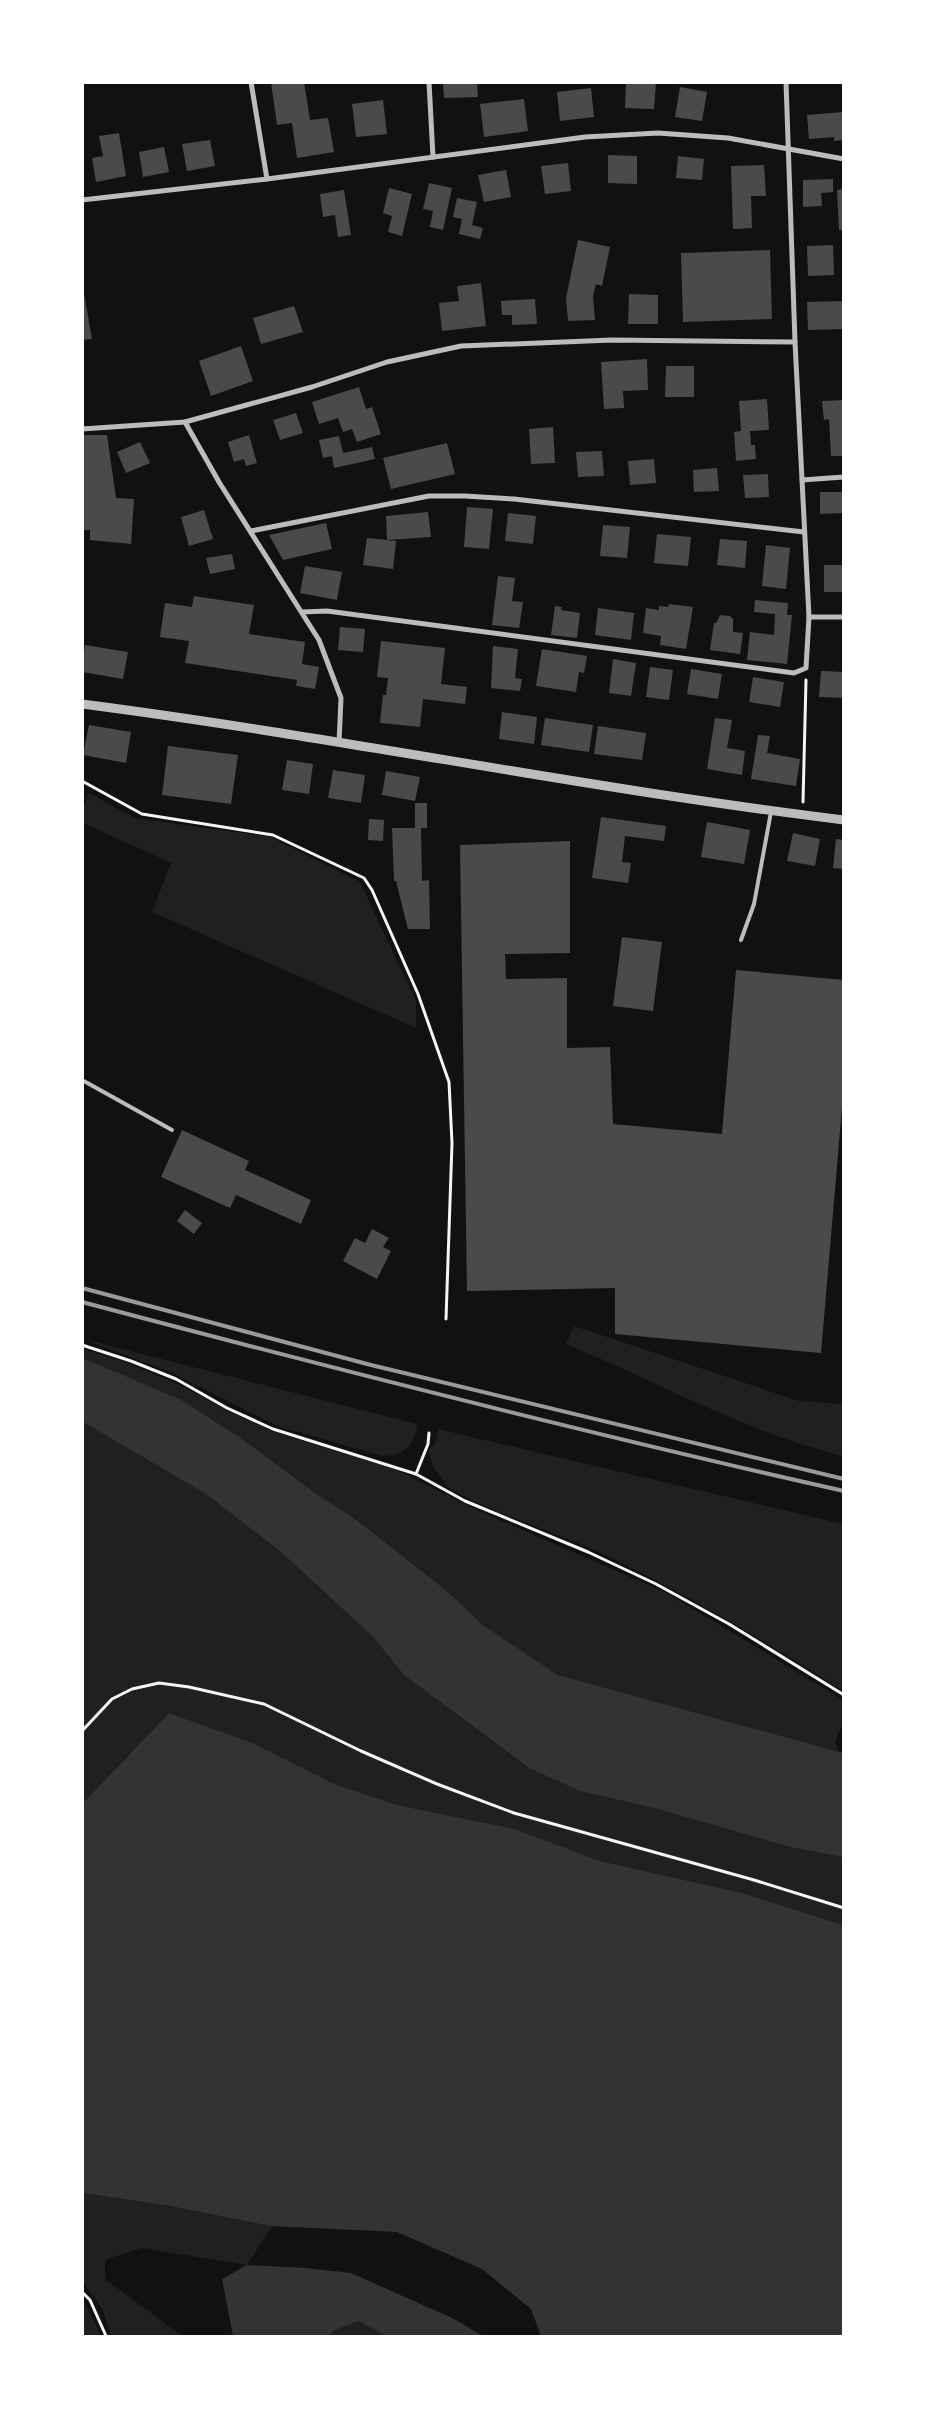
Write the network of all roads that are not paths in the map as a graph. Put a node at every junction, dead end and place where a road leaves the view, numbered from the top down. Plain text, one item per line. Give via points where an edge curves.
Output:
1 (251, 82) edge
2 (429, 82) edge
3 (786, 82) edge
4 (788, 148) junction
5 (433, 157) junction
6 (844, 159) edge
7 (267, 179) junction
8 (82, 200) edge
9 (795, 342) junction
10 (185, 422) junction
11 (82, 429) edge
12 (844, 478) edge
13 (802, 480) junction
14 (251, 531) junction
15 (804, 532) junction
16 (302, 612) junction
17 (809, 616) junction
18 (844, 617) edge
19 (82, 704) edge
20 (338, 743) junction
21 (772, 810) junction
22 (844, 820) edge
23 (741, 940) dead end
24 (82, 1080) edge
25 (172, 1130) dead end

1 - 7 street
2 - 5 street
3 - 4 street
4 - 5 street via 728,138 658,133 585,137
4 - 6 street
4 - 9 street
5 - 7 street
7 - 8 street
9 - 10 street via 612,340 461,346 387,362 312,387
9 - 13 street
10 - 11 street
10 - 14 street via 218,482
12 - 13 street
13 - 15 street
14 - 15 street via 429,496 465,496
14 - 16 street
15 - 17 street
16 - 17 street via 327,611 794,673 806,668
16 - 20 street via 319,640 340,698
17 - 18 street
19 - 20 street
20 - 21 street
21 - 22 street
21 - 23 lane via 754,904
24 - 25 lane

